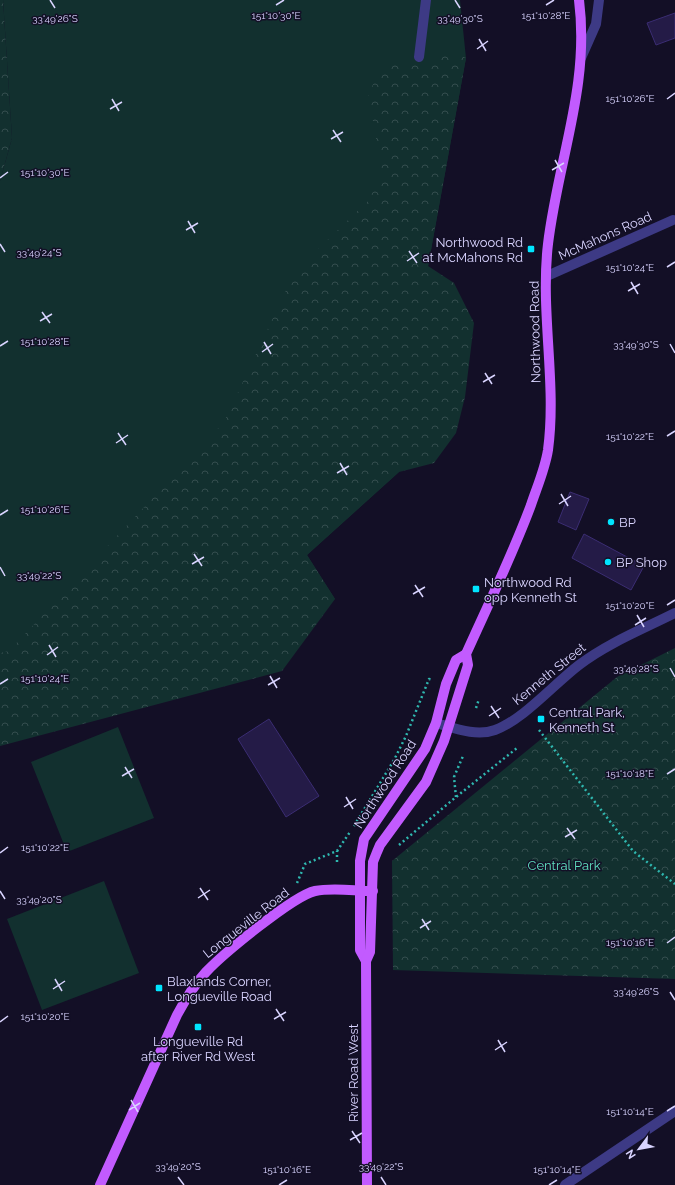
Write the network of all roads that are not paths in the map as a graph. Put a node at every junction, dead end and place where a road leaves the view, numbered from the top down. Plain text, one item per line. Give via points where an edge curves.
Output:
1 (426, 0) edge
2 (579, 0) edge
3 (599, 0) edge
4 (419, 56) dead end
5 (582, 58) junction
6 (673, 220) dead end
7 (547, 276) junction
8 (675, 613) edge
9 (466, 654) junction
10 (436, 723) junction
11 (448, 727) junction
12 (360, 891) junction
13 (373, 891) junction
14 (366, 961) junction
15 (675, 1111) edge
16 (100, 1185) edge
17 (367, 1185) edge
18 (565, 1185) edge

1 - 4 street
2 - 5 main road
3 - 5 street, Northwood Road via 596,24
5 - 7 main road, Northwood Road via 576,103 555,201 548,245
6 - 7 street, McMahons Road
7 - 9 main road, Northwood Road via 550,422 544,469 522,527
8 - 11 street, Kenneth Street via 593,655 506,725 486,733
9 - 10 main road, Northwood Road via 456,660 446,684
9 - 11 main road, Northwood Road via 468,665
10 - 11 street, Kenneth Street
10 - 12 main road, Northwood Road via 425,749 364,838 360,861
11 - 13 main road, Northwood Road via 426,782 380,845 373,862
12 - 13 main road, Longueville Road
12 - 14 main road, River Road West via 360,950
12 - 16 main road, Longueville Road via 326,890 306,894 289,904 206,972 177,1014
13 - 14 main road, River Road West via 370,952
14 - 17 main road, River Road West
15 - 18 street

